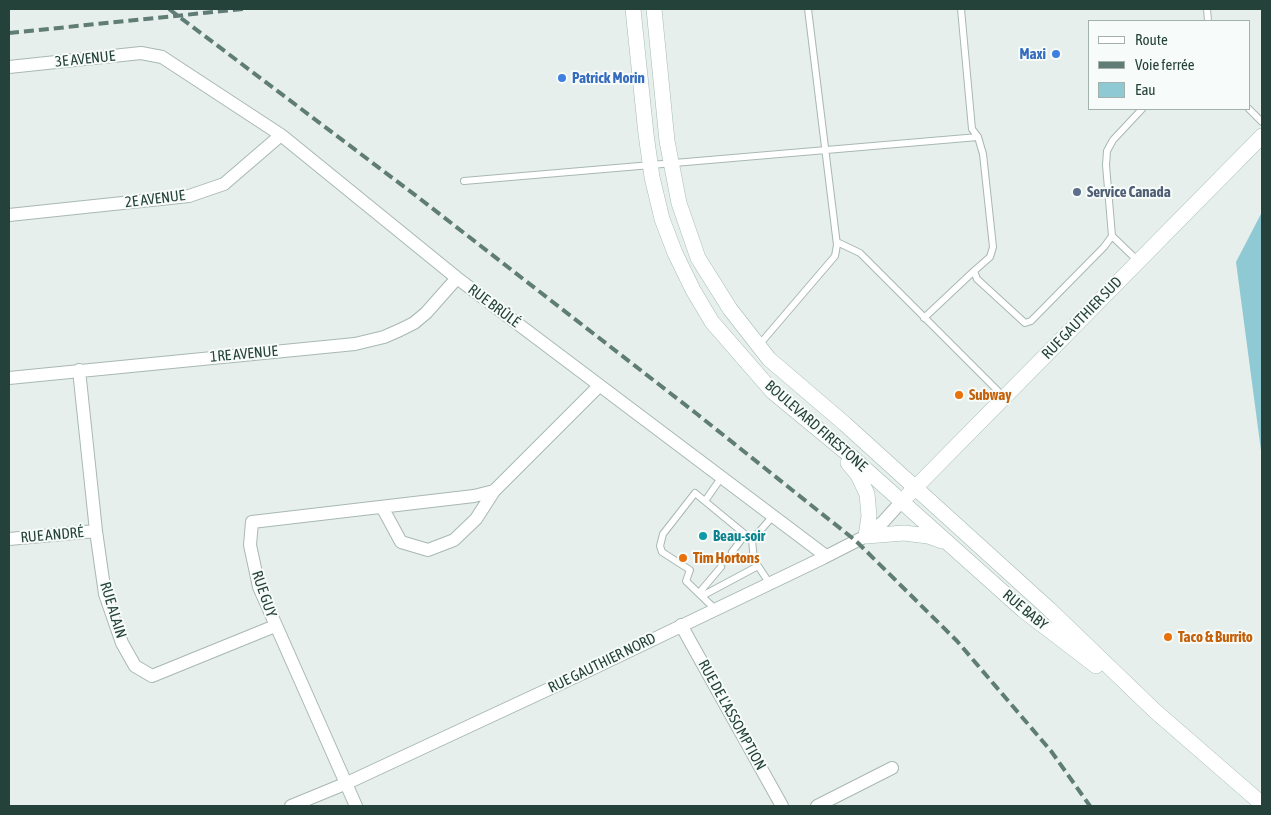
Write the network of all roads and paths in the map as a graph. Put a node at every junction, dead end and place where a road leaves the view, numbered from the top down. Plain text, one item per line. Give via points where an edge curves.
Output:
1 (634, 9) edge
2 (654, 9) edge
3 (808, 9) edge
4 (961, 9) edge
5 (162, 57) joint
6 (9, 67) edge
7 (1141, 110) edge
8 (1250, 110) edge
9 (1262, 122) edge
10 (281, 135) junction
11 (1262, 136) edge
12 (978, 137) junction
13 (825, 150) junction
14 (672, 164) junction
15 (650, 165) junction
16 (464, 181) dead end
17 (9, 215) edge
18 (1112, 236) junction
19 (837, 242) junction
20 (1138, 262) junction
21 (974, 271) junction
22 (457, 278) junction
23 (924, 318) junction
24 (758, 346) junction
25 (79, 370) junction
26 (9, 378) edge
27 (599, 386) junction
28 (1004, 397) junction
29 (808, 420) junction
30 (722, 478) junction
31 (915, 488) junction
32 (494, 491) junction
33 (705, 501) junction
34 (902, 501) junction
35 (382, 507) junction
36 (773, 516) junction
37 (96, 531) junction
38 (745, 535) junction
39 (866, 536) junction
40 (9, 539) edge
41 (752, 540) junction
42 (949, 543) junction
43 (732, 552) dead end
44 (826, 556) junction
45 (758, 566) junction
46 (721, 567) dead end
47 (770, 584) junction
48 (701, 594) junction
49 (715, 609) junction
50 (681, 624) junction
51 (275, 626) junction
52 (1154, 711) junction
53 (892, 768) dead end
54 (346, 783) junction
55 (1262, 804) edge
56 (291, 806) edge
57 (356, 806) edge
58 (782, 806) edge
59 (817, 806) edge

1 - 15 main road, BOULEVARD FIRESTONE
2 - 14 main road, BOULEVARD FIRESTONE
3 - 13 lane
4 - 12 lane via 972,129
5 - 6 street, 3E AVENUE via 141,53
5 - 10 street, RUE BRÛLÉ
7 - 18 lane via 1112,140 1107,151
8 - 9 lane
10 - 17 street, 2E AVENUE via 224,184 189,196
10 - 22 street, RUE BRÛLÉ
11 - 20 main road, RUE GAUTHIER SUD
12 - 13 lane
12 - 21 lane via 983,154 993,247 990,257
13 - 14 lane
13 - 19 lane
14 - 15 lane
14 - 24 main road, BOULEVARD FIRESTONE via 679,203 698,258
15 - 16 lane
15 - 29 main road, BOULEVARD FIRESTONE via 665,228 693,290 712,322 773,392
18 - 20 lane
18 - 21 lane via 1031,321 1025,323 977,279
19 - 23 lane via 860,253
19 - 24 lane via 835,256
20 - 28 main road, RUE GAUTHIER SUD
21 - 23 lane
22 - 25 street, 1RE AVENUE via 414,323 384,337 355,344
22 - 27 street, RUE BRÛLÉ
23 - 28 lane
24 - 31 main road, BOULEVARD FIRESTONE
25 - 26 street, 1RE AVENUE
25 - 37 street, RUE ALAIN
27 - 30 street, RUE BRÛLÉ
27 - 32 street
28 - 31 main road, RUE GAUTHIER SUD
29 - 34 main road, BOULEVARD FIRESTONE
29 - 39 main road via 864,483 869,502
30 - 33 lane
30 - 36 street, RUE BRÛLÉ
31 - 34 main road, RUE GAUTHIER SUD
31 - 52 main road, RUE BABY via 1049,609
32 - 35 street, RUE GUY
32 - 35 street via 476,520 454,540 428,550 401,542
33 - 38 lane
33 - 48 lane via 695,493 663,534 660,546 662,552 690,570 686,581
34 - 39 street, RUE GAUTHIER NORD
34 - 42 main road, RUE BABY
35 - 51 street, RUE GUY via 252,522 250,545 259,587
36 - 41 lane
36 - 44 street, RUE BRÛLÉ
37 - 40 street, RUE ANDRÉ
37 - 51 street, RUE ALAIN via 105,594 122,643 135,666 152,676
38 - 41 lane
38 - 43 lane
39 - 42 main road via 916,534
39 - 44 street, RUE GAUTHIER NORD
41 - 45 lane via 754,560
42 - 52 main road, RUE BABY via 1023,610
44 - 47 street, RUE GAUTHIER NORD
45 - 47 lane
45 - 48 lane
46 - 48 lane
47 - 49 street, RUE GAUTHIER NORD
48 - 49 lane
49 - 50 street, RUE GAUTHIER NORD
50 - 54 street, RUE GAUTHIER NORD
50 - 58 street, RUE DE L'ASSOMPTION
51 - 54 street, RUE GUY
52 - 55 main road, RUE BABY
53 - 59 street
54 - 56 street, RUE GAUTHIER NORD
54 - 57 street, RUE GUY

